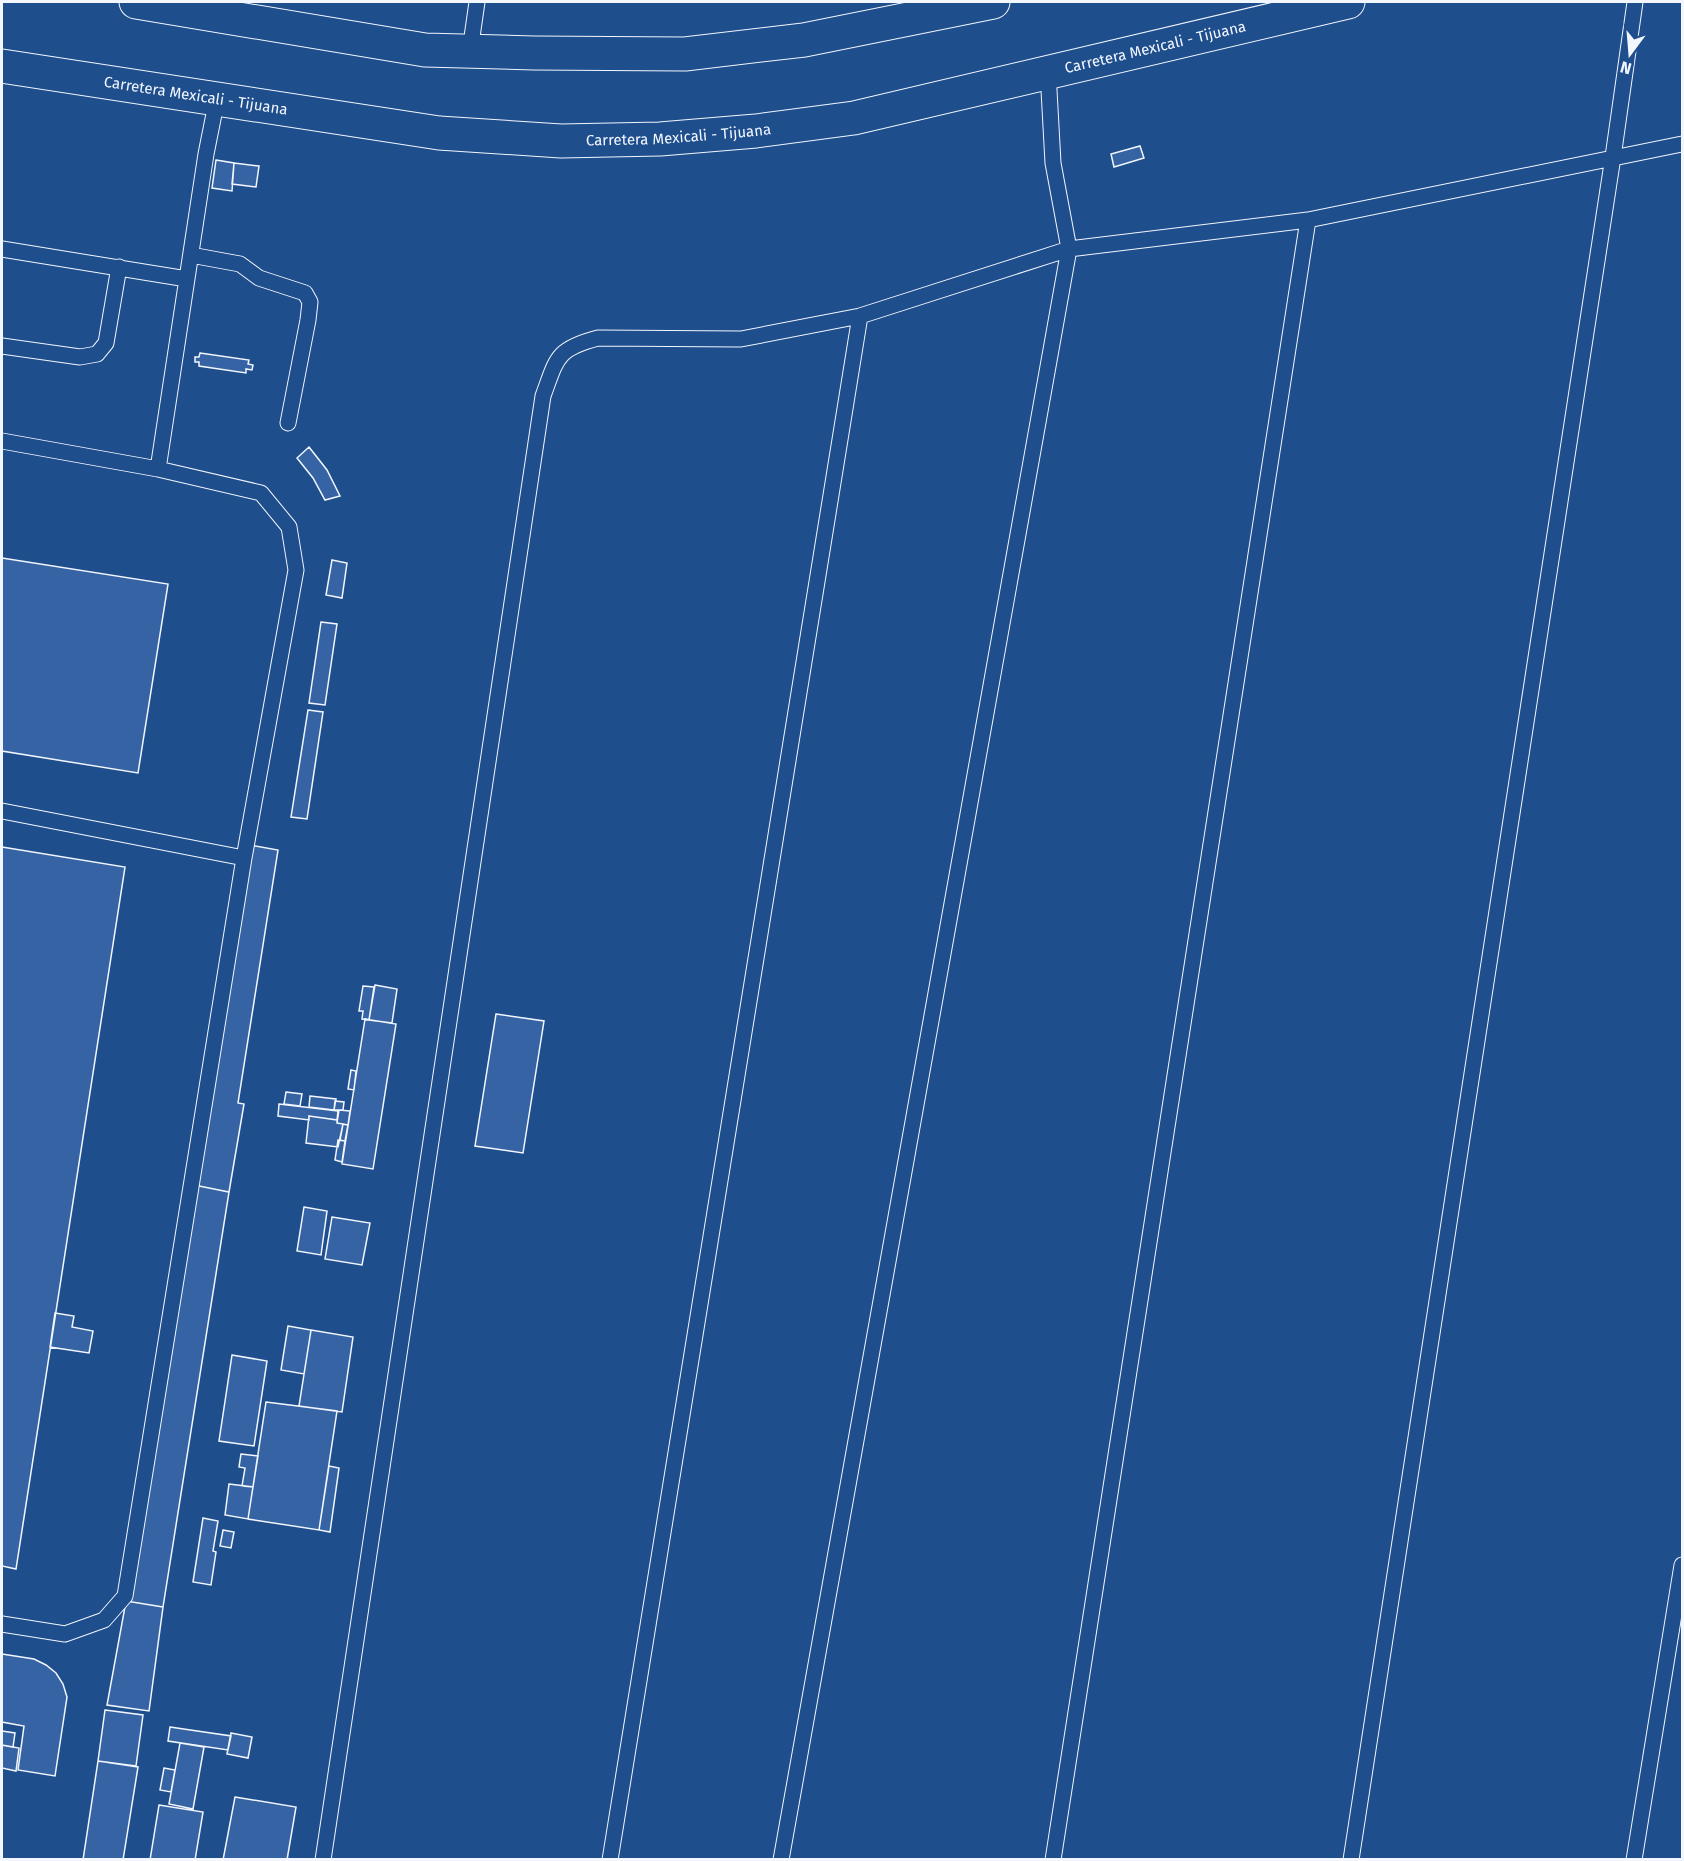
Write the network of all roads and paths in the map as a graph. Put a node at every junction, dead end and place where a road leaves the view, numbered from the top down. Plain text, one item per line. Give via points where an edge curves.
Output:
1 (136, 2) edge
2 (477, 2) edge
3 (993, 2) edge
4 (1348, 2) edge
5 (1635, 2) edge
6 (470, 51) junction
7 (2, 66) edge
8 (1048, 72) junction
9 (217, 99) junction
10 (1683, 144) edge
11 (1613, 157) junction
12 (1308, 220) junction
13 (2, 249) edge
14 (1069, 249) junction
15 (191, 255) junction
16 (119, 267) junction
17 (187, 279) junction
18 (860, 316) junction
19 (2, 346) edge
20 (288, 423) dead end
21 (2, 441) edge
22 (158, 469) junction
23 (2, 811) edge
24 (244, 858) junction
25 (1683, 1565) edge
26 (2, 1624) edge
27 (323, 1860) edge
28 (610, 1860) edge
29 (781, 1860) edge
30 (1053, 1860) edge
31 (1351, 1860) edge
32 (1634, 1860) edge

1 - 6 main road via 425,50
2 - 6 lane
3 - 6 main road via 804,40 685,54
4 - 8 main road, Carretera Mexicali - Tijuana
5 - 11 lane
7 - 9 main road, Carretera Mexicali - Tijuana
8 - 9 main road, Carretera Mexicali - Tijuana via 854,118 660,139 561,141 439,133
8 - 14 lane via 1053,163
9 - 15 lane
10 - 11 lane
11 - 12 lane
11 - 31 lane
12 - 14 lane
12 - 30 lane
13 - 16 lane
14 - 18 lane
14 - 29 lane
15 - 17 lane
15 - 20 lane via 240,264 259,278 305,293 310,302 308,320
16 - 17 lane
16 - 19 lane via 106,343 98,354 80,357
17 - 22 lane
18 - 27 lane via 741,339 598,338 576,344 557,358 543,396
18 - 28 lane
21 - 22 lane
22 - 24 lane via 261,494 290,527 296,570
23 - 24 lane
24 - 26 lane via 125,1596 104,1620 65,1634
25 - 32 lane

